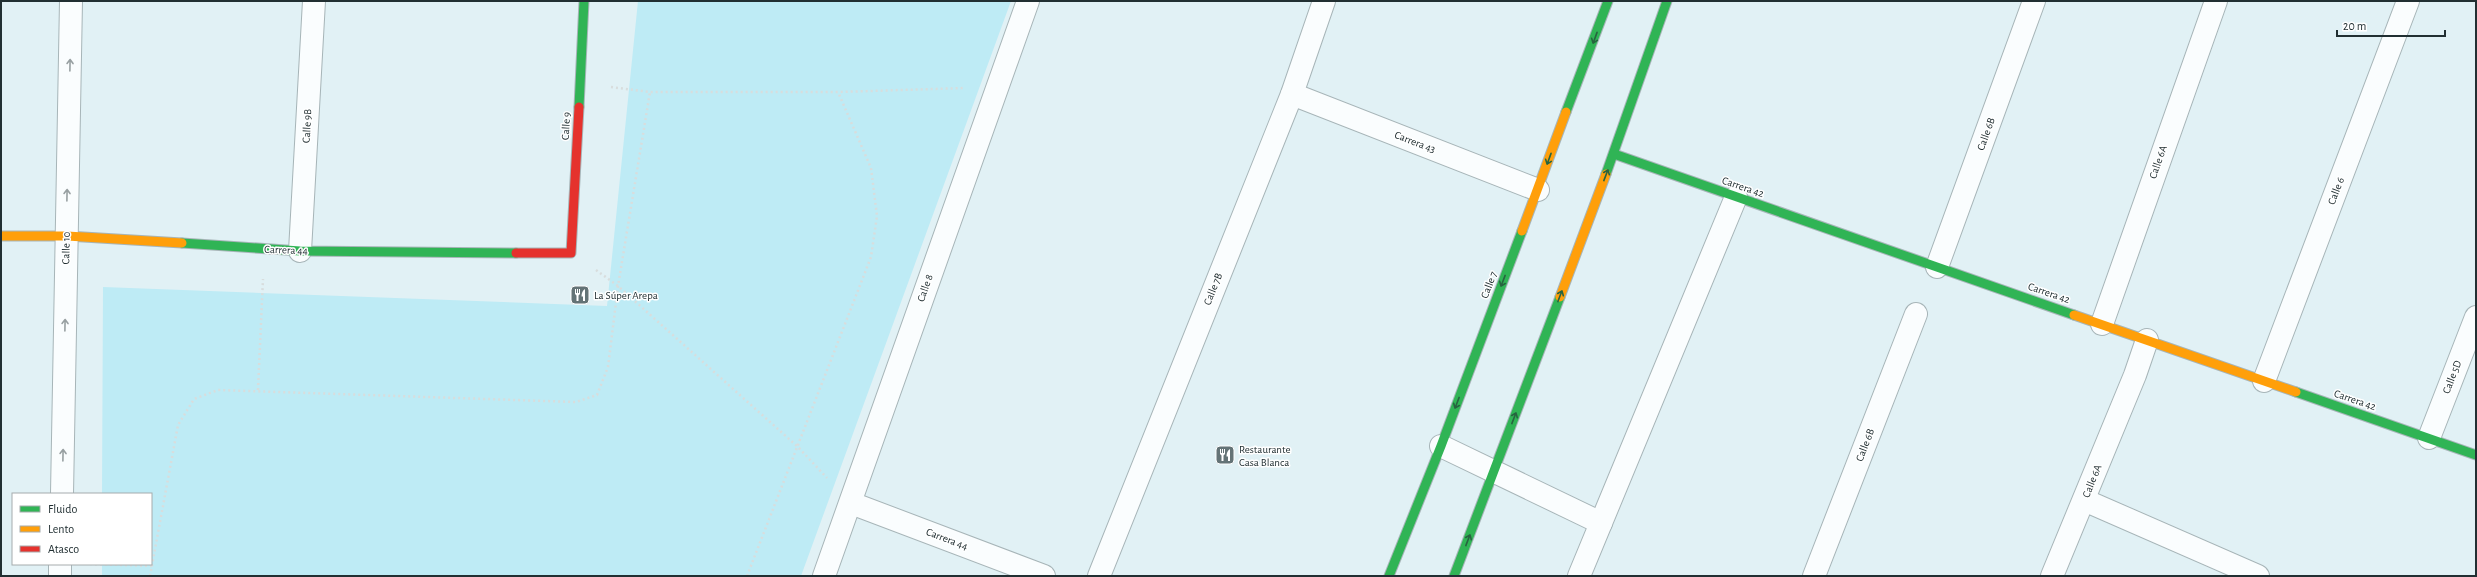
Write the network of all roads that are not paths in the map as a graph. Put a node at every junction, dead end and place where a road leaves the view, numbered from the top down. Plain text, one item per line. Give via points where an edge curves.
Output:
1 (71, 1) edge
2 (314, 1) edge
3 (584, 1) edge
4 (1028, 1) edge
5 (1324, 1) edge
6 (1608, 1) edge
7 (1667, 1) edge
8 (2034, 1) edge
9 (2216, 1) edge
10 (2408, 1) edge
11 (1292, 94) junction
12 (1614, 154) junction
13 (1538, 190) junction
14 (1736, 197) junction
15 (1, 236) edge
16 (67, 236) junction
17 (300, 251) junction
18 (571, 253) joint
19 (1937, 267) junction
20 (1916, 314) dead end
21 (2476, 317) edge
22 (2102, 324) junction
23 (2146, 340) junction
24 (2264, 381) junction
25 (2429, 438) junction
26 (1441, 446) junction
27 (2476, 455) edge
28 (1494, 472) junction
29 (62, 493) edge
30 (2084, 500) junction
31 (851, 503) junction
32 (1601, 523) junction
33 (60, 565) edge
34 (60, 576) edge
35 (824, 576) edge
36 (1044, 576) edge
37 (1099, 576) edge
38 (1389, 576) edge
39 (1454, 576) edge
40 (1579, 576) edge
41 (1814, 576) edge
42 (2052, 576) edge
43 (2258, 576) edge

16 -> 1 street, Calle 10
2 - 17 street, Calle 9B
3 - 18 street, Calle 9
4 - 31 street, Calle 8
5 - 11 street, Calle 7B
6 -> 13 street, Calle 7
7 - 12 street
8 - 19 street, Calle 6B
9 - 22 street, Calle 6A
10 - 24 street, Calle 6
11 - 13 street, Carrera 43
11 - 37 street, Calle 7B
12 - 14 street, Carrera 42
28 -> 12 street
13 -> 26 street, Calle 7
14 - 19 street, Carrera 42
14 - 32 street
15 - 16 street, Carrera 44
16 - 17 street, Carrera 44
29 -> 16 street, Calle 10
17 - 18 street, Carrera 44
19 - 22 street, Carrera 42
20 - 41 street, Calle 6B
21 - 25 street, Calle 5D
22 - 23 street, Carrera 42
23 - 24 street, Carrera 42
23 - 30 street, Calle 6A
24 - 25 street, Carrera 42
25 - 27 street, Carrera 42
26 - 28 street
26 - 38 street, Calle 7
28 - 32 street
39 -> 28 street
30 - 42 street, Calle 6A
30 - 43 street
31 - 35 street, Calle 8
31 - 36 street, Carrera 44
32 - 40 street
33 - 34 street

